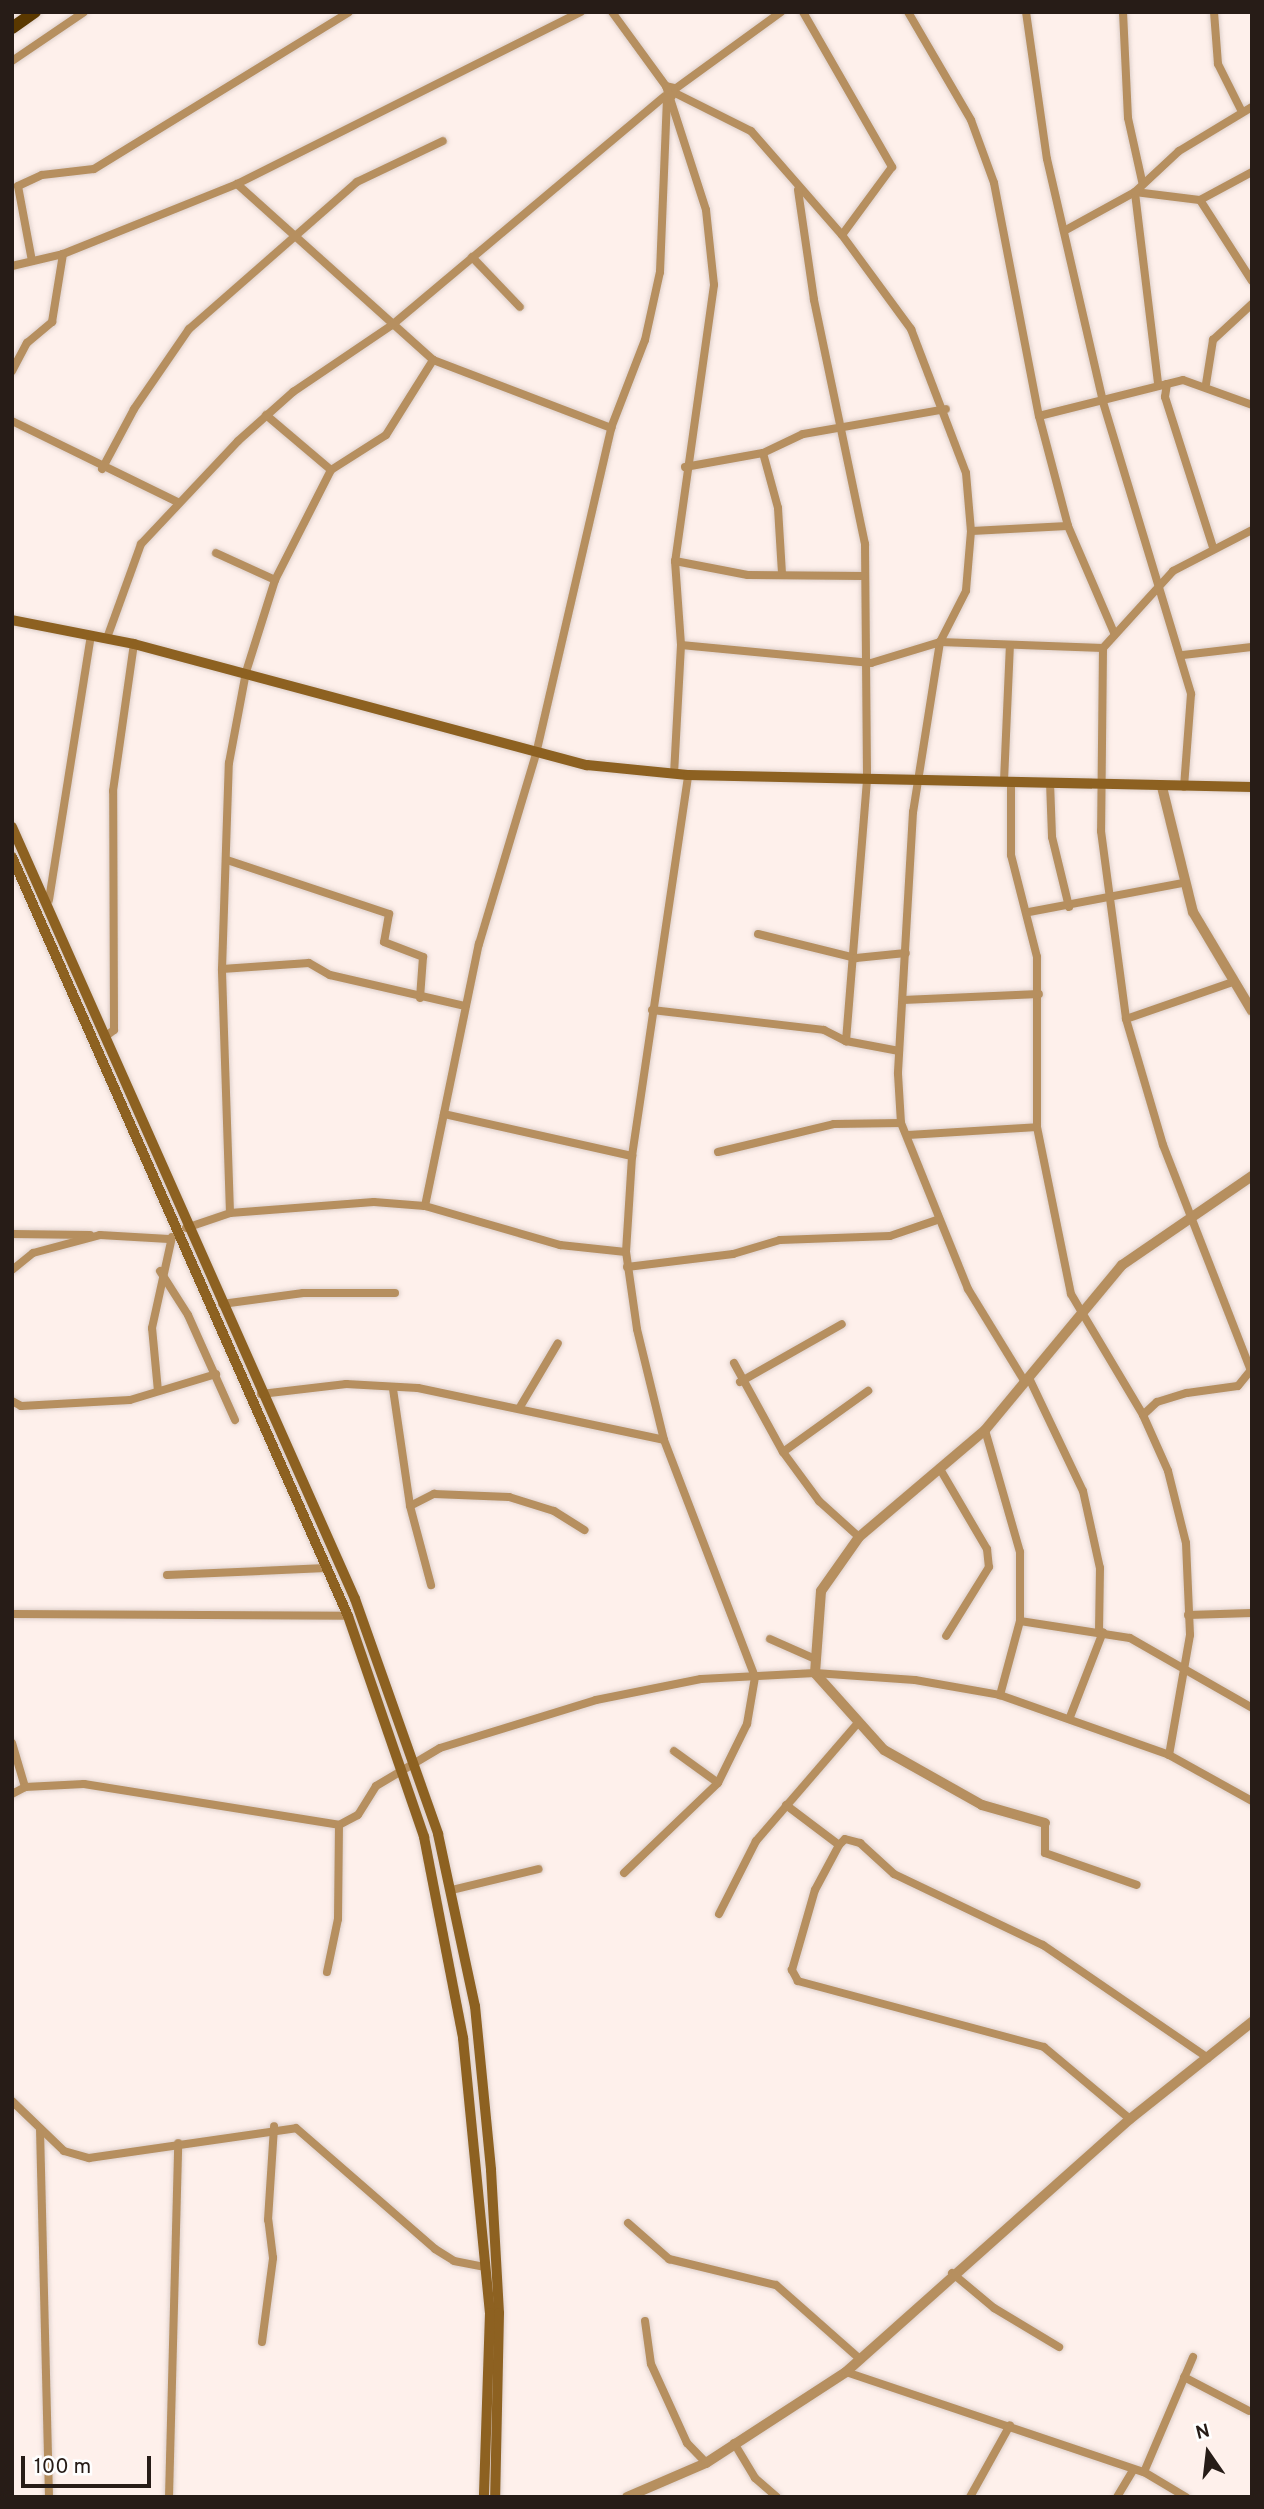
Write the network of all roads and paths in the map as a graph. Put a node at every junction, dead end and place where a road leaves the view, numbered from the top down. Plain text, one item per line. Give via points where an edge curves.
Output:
1 (35, 12) edge
2 (83, 12) edge
3 (349, 12) edge
4 (581, 12) edge
5 (612, 12) edge
6 (781, 12) edge
7 (803, 12) edge
8 (908, 12) edge
9 (1026, 12) edge
10 (1123, 12) edge
11 (1214, 12) edge
12 (12, 28) edge
13 (12, 61) edge
14 (669, 93) junction
15 (1252, 107) edge
16 (1242, 111) junction
17 (443, 141) dead end
18 (1252, 172) edge
19 (1142, 181) junction
20 (237, 184) junction
21 (798, 190) junction
22 (1135, 192) junction
23 (1200, 200) junction
24 (1065, 231) junction
25 (842, 235) junction
26 (298, 236) junction
27 (63, 254) junction
28 (472, 257) junction
29 (32, 261) junction
30 (12, 266) edge
31 (1252, 281) edge
32 (1252, 304) edge
33 (520, 307) dead end
34 (392, 325) junction
35 (433, 359) junction
36 (12, 371) edge
37 (1162, 384) junction
38 (1206, 384) junction
39 (1103, 402) junction
40 (1251, 403) edge
41 (946, 410) junction
42 (266, 415) junction
43 (1039, 416) junction
44 (12, 421) edge
45 (611, 428) junction
46 (846, 430) junction
47 (763, 453) junction
48 (685, 467) junction
49 (102, 469) junction
50 (331, 470) junction
51 (177, 502) junction
52 (1068, 526) junction
53 (1252, 530) edge
54 (971, 531) junction
55 (1213, 547) junction
56 (216, 553) dead end
57 (675, 561) junction
58 (782, 573) junction
59 (864, 576) junction
60 (275, 580) junction
61 (1158, 584) junction
62 (12, 620) edge
63 (1114, 633) junction
64 (90, 635) junction
65 (107, 638) junction
66 (940, 642) junction
67 (134, 643) junction
68 (681, 645) junction
69 (1010, 646) junction
70 (1252, 647) edge
71 (1103, 648) junction
72 (1183, 655) junction
73 (871, 663) junction
74 (246, 672) junction
75 (536, 754) junction
76 (674, 774) junction
77 (688, 775) junction
78 (918, 779) junction
79 (867, 780) junction
80 (1007, 781) junction
81 (1050, 782) junction
82 (1098, 783) junction
83 (1252, 786) edge
84 (1162, 787) junction
85 (1184, 787) junction
86 (12, 827) edge
87 (227, 860) junction
88 (13, 862) edge
89 (1183, 883) junction
90 (49, 900) junction
91 (1111, 901) junction
92 (1069, 907) junction
93 (1029, 912) junction
94 (758, 934) dead end
95 (906, 953) junction
96 (856, 958) junction
97 (222, 970) junction
98 (1233, 982) junction
99 (1039, 994) junction
100 (420, 998) junction
101 (903, 1000) junction
102 (465, 1006) junction
103 (652, 1010) junction
104 (1252, 1011) edge
105 (1126, 1019) junction
106 (106, 1036) junction
107 (846, 1041) junction
108 (899, 1051) junction
109 (444, 1114) junction
110 (901, 1123) junction
111 (1037, 1127) junction
112 (908, 1135) junction
113 (718, 1152) dead end
114 (632, 1156) junction
115 (1252, 1176) edge
116 (425, 1206) junction
117 (230, 1213) junction
118 (1189, 1215) junction
119 (937, 1220) junction
120 (177, 1233) junction
121 (12, 1234) edge
122 (100, 1236) junction
123 (626, 1252) junction
124 (627, 1267) junction
125 (12, 1270) edge
126 (160, 1271) junction
127 (394, 1293) dead end
128 (222, 1304) junction
129 (1082, 1318) junction
130 (842, 1324) dead end
131 (558, 1343) dead end
132 (734, 1363) dead end
133 (1251, 1372) edge
134 (216, 1374) junction
135 (1027, 1380) junction
136 (740, 1382) junction
137 (393, 1389) junction
138 (158, 1391) junction
139 (867, 1391) dead end
140 (261, 1394) junction
141 (12, 1401) edge
142 (520, 1407) junction
143 (1143, 1415) junction
144 (235, 1420) dead end
145 (985, 1430) junction
146 (664, 1440) junction
147 (783, 1452) junction
148 (940, 1469) junction
149 (410, 1506) junction
150 (584, 1530) dead end
151 (859, 1537) junction
152 (326, 1568) junction
153 (167, 1575) dead end
154 (431, 1585) dead end
155 (1252, 1613) edge
156 (12, 1614) edge
157 (1188, 1615) junction
158 (348, 1616) junction
159 (1020, 1621) junction
160 (1101, 1631) junction
161 (946, 1636) dead end
162 (770, 1639) dead end
163 (813, 1658) junction
164 (1185, 1670) junction
165 (816, 1674) junction
166 (755, 1677) junction
167 (1000, 1695) junction
168 (1252, 1707) edge
169 (1070, 1717) junction
170 (858, 1723) junction
171 (12, 1743) edge
172 (674, 1751) dead end
173 (1169, 1755) junction
174 (416, 1759) junction
175 (403, 1768) junction
176 (718, 1783) junction
177 (25, 1787) junction
178 (12, 1794) edge
179 (1252, 1801) edge
180 (786, 1805) junction
181 (1045, 1823) joint
182 (338, 1825) junction
183 (839, 1845) junction
184 (539, 1869) dead end
185 (624, 1873) dead end
186 (1137, 1885) dead end
187 (452, 1890) junction
188 (719, 1914) dead end
189 (327, 1972) dead end
190 (1252, 2022) edge
191 (1208, 2058) junction
192 (12, 2101) edge
193 (1130, 2119) junction
194 (274, 2126) junction
195 (40, 2129) junction
196 (178, 2143) junction
197 (628, 2223) dead end
198 (485, 2267) junction
199 (952, 2273) junction
200 (645, 2321) dead end
201 (262, 2342) dead end
202 (1059, 2347) dead end
203 (1193, 2357) dead end
204 (860, 2359) junction
205 (846, 2372) junction
206 (1184, 2377) junction
207 (1249, 2410) dead end
208 (1010, 2425) junction
209 (734, 2443) junction
210 (706, 2463) junction
211 (1133, 2470) junction
212 (1144, 2472) junction
213 (49, 2497) edge
214 (169, 2497) edge
215 (484, 2497) edge
216 (495, 2497) edge
217 (627, 2497) edge
218 (777, 2497) edge
219 (970, 2497) edge
220 (1117, 2497) edge
221 (1186, 2497) edge

1 - 12 highway
2 - 13 street
3 - 29 street via 94,169 41,175 18,186
4 - 20 street
5 - 14 street
6 - 14 street
7 - 25 street via 892,167
8 - 43 street via 971,120 994,183
9 - 24 street via 1029,61
10 - 19 street via 1128,118
11 - 16 street via 1218,64
14 - 21 street via 751,131
14 - 28 street
14 - 45 street via 660,272 645,340
14 - 48 street via 713,248 714,285
15 - 16 street
16 - 19 street
17 - 26 street via 357,182
18 - 23 street
19 - 22 street
20 - 26 street
20 - 27 street
21 - 25 street
21 - 46 street via 814,300
22 - 23 street
22 - 24 street
22 - 37 street
23 - 31 street
24 - 39 street
25 - 41 street via 911,330
26 - 34 street
26 - 49 street via 189,330 134,409
27 - 29 street
27 - 36 street via 52,322 27,343
28 - 33 street
28 - 34 street
29 - 30 street
32 - 38 street via 1213,340
34 - 35 street
34 - 42 street
35 - 45 street
35 - 50 street via 386,435 360,446
37 - 38 street
37 - 39 street
37 - 55 street
38 - 40 street
39 - 43 street
39 - 61 street
41 - 46 street
41 - 54 street via 966,473
42 - 50 street
42 - 51 street
43 - 52 street
44 - 49 street
45 - 75 street
46 - 47 street via 790,437
46 - 59 street via 865,544
47 - 48 street
47 - 58 street via 778,508
48 - 57 street
49 - 51 street
50 - 60 street
51 - 65 street via 141,544
52 - 54 street
52 - 63 street
53 - 55 street
54 - 66 street via 966,591
55 - 61 street
56 - 60 street
57 - 58 street via 748,575
57 - 68 street
58 - 59 street
59 - 73 street
60 - 74 street
61 - 63 street
61 - 72 street
62 - 64 main road
63 - 71 street
64 - 65 main road
64 - 90 street
65 - 67 main road
66 - 69 street
66 - 73 street
66 - 78 street
67 - 74 main road
67 - 106 street via 113,791 114,1030
68 - 73 street
68 - 76 street
69 - 71 street
69 - 80 street
70 - 72 street
71 - 82 street
72 - 85 street via 1191,694
73 - 79 street
74 - 75 main road
74 - 87 street via 229,763
75 - 76 main road
75 - 102 street
76 - 77 main road
77 - 79 main road
77 - 103 street
78 - 79 main road
78 - 80 main road
78 - 95 street
79 - 96 street
80 - 81 main road
80 - 93 street via 1012,855
81 - 82 main road
81 - 92 street via 1052,836
82 - 84 main road
82 - 91 street
83 - 85 main road
84 - 85 main road
84 - 89 street
86 - 90 main road
87 - 97 street
87 - 100 street via 389,914 384,942 423,957
88 - 120 main road
89 - 91 street
89 - 98 street
90 - 106 main road
91 - 92 street
91 - 105 street
92 - 93 street
93 - 99 street
94 - 96 street
95 - 96 street
95 - 101 street
96 - 107 street
97 - 100 street via 309,963 330,975
97 - 117 street
98 - 104 street
98 - 105 street
99 - 101 street
99 - 111 street
100 - 102 street
101 - 108 street
102 - 109 street
103 - 107 street via 824,1030
103 - 114 street
105 - 118 street
106 - 120 main road
107 - 108 street
108 - 110 street
109 - 114 street
109 - 116 street
110 - 112 street
110 - 113 street via 834,1124
111 - 112 street
111 - 129 street
112 - 119 street
114 - 123 street
115 - 118 street
116 - 117 street via 330,1203
116 - 123 street via 560,1245
117 - 120 street
118 - 129 street via 1122,1265
118 - 133 street
119 - 124 street via 890,1236 780,1240 733,1254
119 - 135 street via 968,1289
120 - 122 street
120 - 126 street
120 - 128 main road
120 - 152 main road
121 - 122 street
122 - 125 street via 33,1252
123 - 124 street
124 - 146 street
126 - 134 street
126 - 138 street via 150,1353
127 - 128 street via 303,1293
128 - 140 main road
129 - 135 street
129 - 143 street
130 - 136 street
131 - 142 street
132 - 136 street
133 - 143 street via 1238,1386 1157,1402
134 - 138 street
134 - 144 street
135 - 145 street
135 - 160 street via 1051,1413 1086,1502 1100,1568
136 - 147 street
137 - 140 street via 346,1384
137 - 142 street via 443,1391
137 - 149 street
138 - 141 street via 91,1404
139 - 147 street
140 - 174 main road via 355,1599
142 - 146 street
143 - 157 street via 1177,1499
145 - 148 street
145 - 159 street via 1020,1552
146 - 166 street
147 - 151 street via 819,1501
148 - 151 street
148 - 161 street via 987,1549 989,1567
149 - 150 street via 434,1494 509,1497 554,1511
149 - 154 street
151 - 163 street via 821,1591
152 - 153 street
152 - 158 main road
155 - 157 street
156 - 158 street
157 - 164 street
158 - 175 main road
159 - 160 street
159 - 167 street
160 - 164 street via 1130,1638
160 - 169 street
162 - 163 street
163 - 165 street
164 - 168 street
164 - 173 street
165 - 166 street
165 - 167 street via 915,1680
165 - 170 street
166 - 174 street via 701,1679 596,1700
166 - 176 street via 747,1724
167 - 169 street
169 - 173 street
170 - 180 street
170 - 181 street via 884,1750 982,1805
171 - 177 street
172 - 176 street
173 - 179 street
174 - 175 street
174 - 187 main road
175 - 182 street via 376,1786 358,1815
175 - 198 main road via 444,1913 463,2038
176 - 185 street
177 - 178 street
177 - 182 street via 84,1784
180 - 183 street
180 - 188 street via 756,1841
181 - 186 street via 1045,1853
182 - 189 street via 338,1919
183 - 191 street via 845,1839 860,1843 894,1874 1042,1945
183 - 193 street via 815,1890 792,1970 798,1981 1044,2048
184 - 187 street
187 - 216 main road via 475,2006 491,2171 499,2313
190 - 191 street
191 - 193 street
192 - 195 street
193 - 199 street
194 - 196 street
194 - 198 street via 309,2133 435,2249 454,2261
194 - 201 street via 268,2220 273,2258
195 - 196 street via 64,2151 89,2158
195 - 213 street
196 - 214 street
197 - 204 street via 669,2259 776,2285
198 - 215 main road via 490,2313
199 - 202 street via 994,2308
199 - 204 street
200 - 210 street via 651,2364 687,2443
203 - 206 street
204 - 205 street
205 - 208 street
205 - 209 street
206 - 207 street
206 - 212 street
208 - 211 street
208 - 219 street
209 - 210 street
209 - 218 street via 755,2478
210 - 217 street
211 - 212 street
211 - 220 street
212 - 221 street

